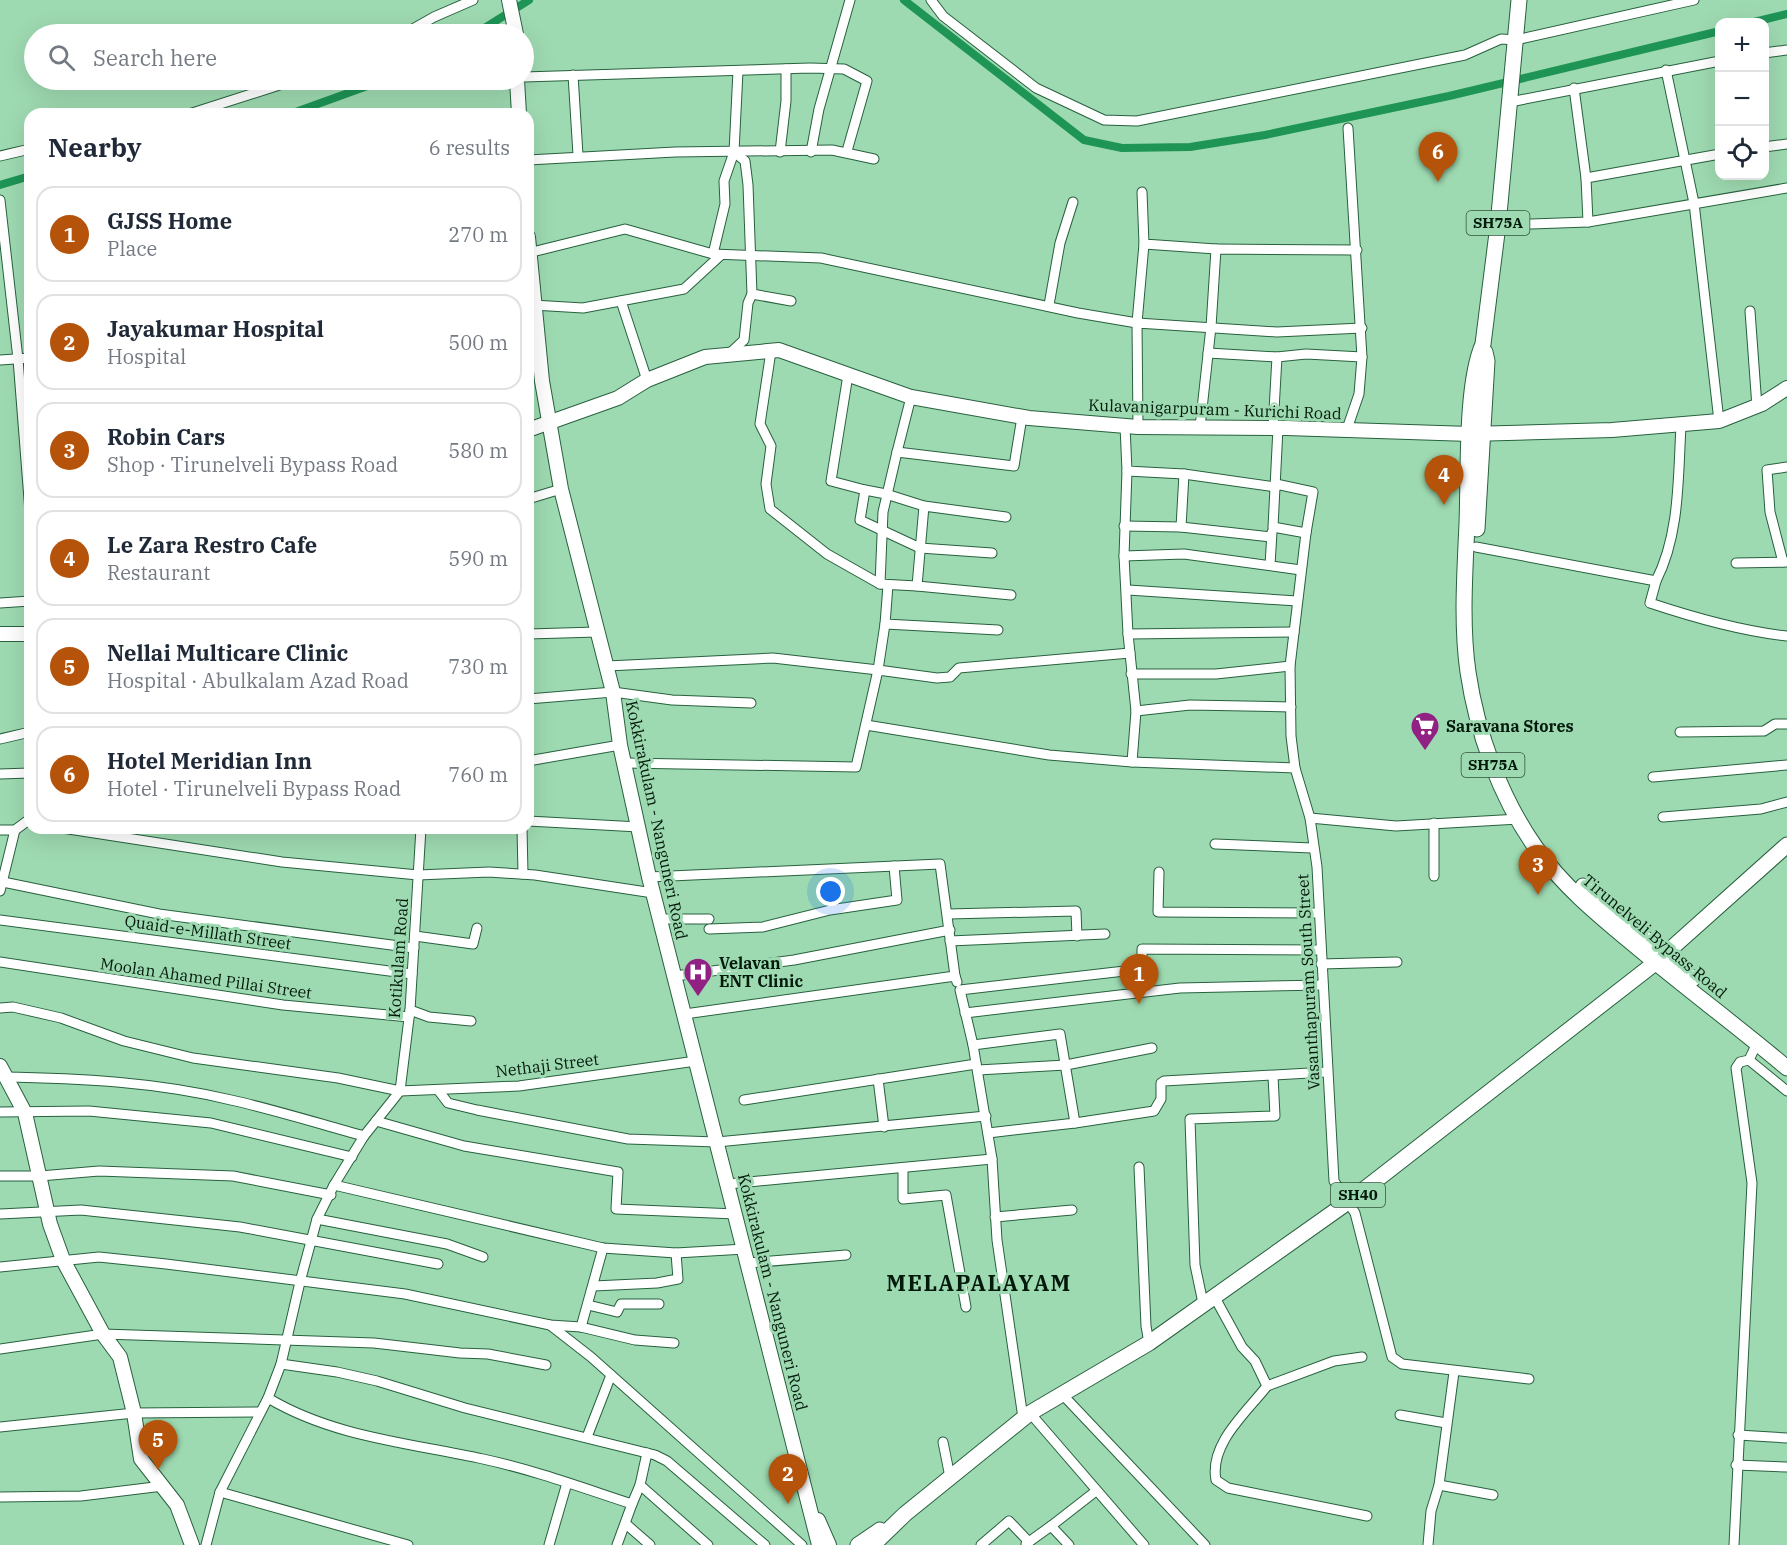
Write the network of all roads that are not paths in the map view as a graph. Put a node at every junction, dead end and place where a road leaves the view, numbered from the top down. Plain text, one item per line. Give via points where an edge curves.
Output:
1 (473, 0) edge
2 (510, 0) edge
3 (850, 0) edge
4 (931, 0) edge
5 (1519, 0) edge
6 (1694, 0) edge
7 (422, 24) edge
8 (514, 24) edge
9 (1516, 40) junction
10 (1787, 50) edge
11 (1769, 52) edge
12 (1715, 62) edge
13 (786, 69) junction
14 (830, 69) junction
15 (1666, 70) junction
16 (738, 71) junction
17 (573, 75) junction
18 (534, 77) edge
19 (1574, 88) junction
20 (264, 90) edge
21 (518, 90) edge
22 (1509, 102) junction
23 (208, 108) edge
24 (519, 108) edge
25 (1348, 128) dead end
26 (1787, 144) edge
27 (1769, 146) edge
28 (24, 150) edge
29 (847, 151) junction
30 (734, 152) junction
31 (780, 152) junction
32 (811, 152) junction
33 (578, 155) junction
34 (1715, 155) edge
35 (0, 156) edge
36 (534, 159) edge
37 (874, 159) dead end
38 (1685, 159) junction
39 (1586, 178) junction
40 (1787, 188) edge
41 (1142, 192) dead end
42 (0, 200) edge
43 (1073, 202) dead end
44 (1694, 202) junction
45 (1588, 222) junction
46 (1498, 225) junction
47 (1144, 244) junction
48 (1216, 249) junction
49 (1357, 250) junction
50 (534, 252) edge
51 (717, 255) junction
52 (751, 257) junction
53 (752, 294) junction
54 (621, 301) junction
55 (791, 302) dead end
56 (534, 305) edge
57 (1049, 305) junction
58 (1750, 311) dead end
59 (534, 312) edge
60 (1137, 323) junction
61 (1211, 327) junction
62 (1362, 328) junction
63 (771, 351) junction
64 (1208, 353) junction
65 (728, 355) junction
66 (1277, 357) junction
67 (1362, 357) junction
68 (18, 358) junction
69 (24, 358) edge
70 (0, 360) edge
71 (848, 375) junction
72 (648, 380) junction
73 (1787, 388) edge
74 (911, 397) junction
75 (1757, 407) junction
76 (1022, 417) junction
77 (1719, 421) junction
78 (550, 423) junction
79 (1681, 426) junction
80 (1132, 427) junction
81 (1200, 427) junction
82 (534, 428) edge
83 (1276, 428) junction
84 (1347, 429) junction
85 (1476, 434) junction
86 (24, 435) edge
87 (897, 452) junction
88 (1787, 467) edge
89 (1126, 471) junction
90 (1184, 474) junction
91 (1276, 486) junction
92 (561, 489) junction
93 (865, 490) junction
94 (886, 494) junction
95 (534, 497) edge
96 (924, 506) junction
97 (1006, 517) dead end
98 (1124, 526) junction
99 (1181, 527) junction
100 (1273, 527) junction
101 (883, 532) junction
102 (1306, 533) junction
103 (1271, 537) junction
104 (1476, 547) junction
105 (921, 548) junction
106 (992, 553) dead end
107 (1124, 556) junction
108 (1785, 562) edge
109 (1736, 563) dead end
110 (1270, 565) junction
111 (1300, 570) junction
112 (1656, 581) junction
113 (884, 585) junction
114 (917, 586) junction
115 (1128, 590) junction
116 (1011, 595) dead end
117 (24, 601) edge
118 (1297, 601) junction
119 (0, 603) edge
120 (885, 624) junction
121 (999, 630) dead end
122 (597, 632) junction
123 (1294, 632) junction
124 (0, 634) edge
125 (24, 634) edge
126 (534, 634) edge
127 (1128, 634) junction
128 (1787, 636) edge
129 (1130, 653) junction
130 (607, 666) junction
131 (1290, 666) junction
132 (878, 670) junction
133 (1131, 674) junction
134 (613, 692) junction
135 (534, 699) edge
136 (751, 703) dead end
137 (1291, 707) junction
138 (1136, 711) junction
139 (1787, 724) edge
140 (866, 725) junction
141 (1680, 732) dead end
142 (24, 733) edge
143 (0, 739) edge
144 (620, 745) junction
145 (534, 760) edge
146 (1132, 762) junction
147 (625, 763) junction
148 (1787, 765) edge
149 (1295, 768) junction
150 (24, 773) edge
151 (0, 774) edge
152 (1653, 777) dead end
153 (1787, 802) edge
154 (1663, 817) dead end
155 (1310, 818) junction
156 (1518, 819) junction
157 (534, 821) edge
158 (1434, 823) junction
159 (24, 824) edge
160 (639, 827) junction
161 (0, 830) edge
162 (15, 830) junction
163 (101, 834) edge
164 (421, 834) edge
165 (522, 834) edge
166 (1215, 844) dead end
167 (1787, 845) edge
168 (1312, 848) junction
169 (894, 866) junction
170 (1158, 872) dead end
171 (523, 874) junction
172 (418, 876) junction
173 (1434, 876) dead end
174 (650, 877) junction
175 (1, 886) edge
176 (653, 893) junction
177 (1318, 913) junction
178 (948, 914) junction
179 (660, 919) junction
180 (0, 920) edge
181 (477, 928) dead end
182 (950, 930) junction
183 (1105, 934) dead end
184 (415, 936) junction
185 (1077, 936) junction
186 (950, 941) junction
187 (414, 948) junction
188 (1321, 950) junction
189 (1659, 959) junction
190 (0, 962) edge
191 (1396, 962) dead end
192 (1321, 964) junction
193 (412, 974) junction
194 (675, 976) junction
195 (955, 976) junction
196 (1323, 985) junction
197 (960, 990) junction
198 (0, 1008) edge
199 (410, 1013) junction
200 (965, 1013) junction
201 (685, 1014) junction
202 (471, 1021) dead end
203 (1758, 1043) junction
204 (973, 1045) junction
205 (1152, 1048) dead end
206 (1787, 1055) edge
207 (696, 1060) junction
208 (1749, 1060) junction
209 (1066, 1065) junction
210 (977, 1067) junction
211 (1787, 1068) edge
212 (1327, 1072) junction
213 (2, 1073) edge
214 (1273, 1076) junction
215 (878, 1079) junction
216 (400, 1090) junction
217 (438, 1090) junction
218 (1787, 1091) edge
219 (744, 1100) dead end
220 (0, 1112) edge
221 (24, 1112) junction
222 (986, 1116) junction
223 (376, 1121) junction
224 (1075, 1123) junction
225 (884, 1127) junction
226 (988, 1133) junction
227 (364, 1136) junction
228 (717, 1142) junction
229 (352, 1157) junction
230 (992, 1158) junction
231 (1139, 1167) dead end
232 (903, 1169) junction
233 (0, 1176) edge
234 (40, 1176) junction
235 (728, 1184) junction
236 (334, 1185) junction
237 (331, 1195) junction
238 (1348, 1202) junction
239 (47, 1210) junction
240 (1072, 1210) dead end
241 (0, 1214) edge
242 (736, 1214) junction
243 (995, 1217) junction
244 (317, 1219) junction
245 (311, 1242) junction
246 (603, 1248) junction
247 (745, 1249) junction
248 (676, 1253) junction
249 (846, 1255) dead end
250 (483, 1257) dead end
251 (63, 1260) junction
252 (748, 1263) junction
253 (438, 1264) dead end
254 (0, 1267) edge
255 (300, 1282) junction
256 (594, 1286) junction
257 (1208, 1299) junction
258 (659, 1304) dead end
259 (588, 1305) junction
260 (966, 1307) dead end
261 (550, 1325) junction
262 (581, 1327) junction
263 (103, 1334) junction
264 (287, 1340) junction
265 (674, 1343) dead end
266 (1149, 1343) junction
267 (0, 1349) edge
268 (1362, 1357) dead end
269 (281, 1364) junction
270 (546, 1365) dead end
271 (1454, 1372) junction
272 (611, 1375) junction
273 (1529, 1379) dead end
274 (1266, 1386) junction
275 (1061, 1393) junction
276 (268, 1398) junction
277 (259, 1412) junction
278 (134, 1413) junction
279 (1400, 1414) dead end
280 (1027, 1415) junction
281 (1446, 1423) junction
282 (0, 1426) edge
283 (1738, 1435) junction
284 (587, 1437) junction
285 (1787, 1438) edge
286 (944, 1442) dead end
287 (647, 1453) junction
288 (1736, 1465) junction
289 (1787, 1467) edge
290 (950, 1477) junction
291 (567, 1483) junction
292 (640, 1485) junction
293 (1438, 1485) junction
294 (163, 1486) junction
295 (1096, 1491) junction
296 (220, 1492) junction
297 (1493, 1495) dead end
298 (0, 1497) edge
299 (632, 1504) junction
300 (813, 1514) junction
301 (905, 1514) junction
302 (1367, 1516) dead end
303 (626, 1524) junction
304 (1051, 1526) junction
305 (1027, 1543) edge
306 (192, 1545) edge
307 (206, 1545) edge
308 (408, 1545) edge
309 (549, 1545) edge
310 (617, 1545) edge
311 (650, 1545) edge
312 (708, 1545) edge
313 (765, 1545) edge
314 (802, 1545) edge
315 (819, 1545) edge
316 (829, 1545) edge
317 (858, 1545) edge
318 (873, 1545) edge
319 (981, 1545) edge
320 (1069, 1545) edge
321 (1144, 1545) edge
322 (1205, 1545) edge
323 (1428, 1545) edge
324 (1734, 1545) edge

1 - 7 street
2 - 8 main road
3 - 14 street
4 - 9 street via 943,16 1036,88 1104,120 1137,121 1465,55 1500,39
5 - 9 main road, Tirunelveli Bypass Road / SH75A
6 - 9 street
9 - 22 main road, Tirunelveli Bypass Road / SH75A
10 - 11 street
12 - 15 street
13 - 14 street
13 - 16 street
13 - 31 street
14 - 29 street via 844,69 867,81
14 - 32 street
15 - 19 street
15 - 38 street
16 - 17 street
16 - 30 street
17 - 18 street
17 - 33 street
19 - 22 street
19 - 39 street
20 - 23 street
21 - 24 main road
22 - 46 main road, Tirunelveli Bypass Road / SH75A
25 - 49 street
26 - 27 street
28 - 35 street
29 - 32 street
29 - 37 street
30 - 31 street
30 - 33 street
30 - 51 street via 724,181 725,204
30 - 52 street via 745,161
31 - 32 street
33 - 36 street
34 - 38 street
38 - 39 street
38 - 44 street
39 - 45 street
40 - 44 street
41 - 47 street
42 - 68 street
43 - 57 street via 1060,243
44 - 45 street
44 - 77 street
45 - 46 street
46 - 85 main road, Tirunelveli Bypass Road / SH75A via 1483,344 1476,359
47 - 48 street
47 - 60 street
48 - 49 street
48 - 61 street
49 - 62 street
50 - 51 street via 625,229
51 - 52 street
51 - 54 street via 684,289
52 - 53 street
52 - 57 street via 821,258
53 - 55 street
53 - 65 street via 744,340
54 - 56 street via 583,308
54 - 72 street
57 - 60 street
58 - 75 street
59 - 78 main road, Kokkirakulam - Nanguneri Road
60 - 61 street
60 - 80 street
61 - 62 street via 1277,332
61 - 64 street
62 - 67 street
63 - 65 main road, Kulavanigarpuram - Kurichi Road
63 - 71 main road, Kulavanigarpuram - Kurichi Road via 779,350
63 - 113 street via 760,424 771,446 766,484 770,508 827,554
64 - 66 street
64 - 81 street
65 - 72 main road, Kulavanigarpuram - Kurichi Road via 705,357
66 - 67 street
66 - 83 street
67 - 84 street via 1359,394
68 - 69 street
68 - 70 street
68 - 86 street
71 - 74 main road, Kulavanigarpuram - Kurichi Road
71 - 93 street via 831,481
72 - 78 main road, Kulavanigarpuram - Kurichi Road via 618,398
73 - 75 main road, Kulavanigarpuram - Kurichi Road
74 - 76 main road, Kulavanigarpuram - Kurichi Road
74 - 87 street
75 - 77 main road, Kulavanigarpuram - Kurichi Road
76 - 80 main road, Kulavanigarpuram - Kurichi Road
76 - 87 street via 1014,466
77 - 79 main road, Kulavanigarpuram - Kurichi Road
78 - 82 main road, Kulavanigarpuram - Kurichi Road
78 - 92 main road, Kokkirakulam - Nanguneri Road
79 - 85 main road, Kulavanigarpuram - Kurichi Road
79 - 112 street via 1672,534
80 - 81 main road, Kulavanigarpuram - Kurichi Road
80 - 89 street
81 - 83 main road, Kulavanigarpuram - Kurichi Road
83 - 84 main road, Kulavanigarpuram - Kurichi Road
83 - 91 street
84 - 85 main road, Kulavanigarpuram - Kurichi Road
85 - 104 main road
85 - 156 main road, Tirunelveli Bypass Road / SH75A via 1466,559 1468,671 1485,747
87 - 94 street
88 - 108 street via 1767,470 1770,512
89 - 90 street
89 - 98 street
90 - 91 street
90 - 99 street
91 - 100 street
91 - 102 street, Vasanthapuram South Street via 1313,492
92 - 95 street
92 - 122 main road, Kokkirakulam - Nanguneri Road
93 - 94 street
93 - 101 street via 860,520
94 - 96 street
94 - 101 street
96 - 97 street
96 - 105 street
98 - 99 street
98 - 107 street
99 - 103 street
100 - 102 street
100 - 103 street
101 - 105 street
101 - 113 street
102 - 111 street, Vasanthapuram South Street
103 - 110 street
104 - 112 street
104 - 189 main road via 1476,647 1491,739 1550,854
105 - 106 street
105 - 114 street
107 - 110 street via 1184,554
107 - 115 street
108 - 109 street
110 - 111 street
111 - 118 street, Vasanthapuram South Street
112 - 128 street via 1650,603 1702,620
113 - 114 street
113 - 120 street
114 - 116 street
115 - 118 street
115 - 127 street
117 - 119 street
118 - 123 street, Vasanthapuram South Street
120 - 121 street
120 - 132 street
122 - 126 street
122 - 130 main road, Kokkirakulam - Nanguneri Road
123 - 127 street
123 - 131 street, Vasanthapuram South Street
124 - 125 main road
127 - 129 street
129 - 132 street via 959,668 950,678
129 - 133 street
130 - 132 street via 773,658
130 - 134 main road, Kokkirakulam - Nanguneri Road
131 - 133 street via 1216,674
131 - 137 street, Vasanthapuram South Street
132 - 140 street
133 - 138 street
134 - 135 street
134 - 136 street via 672,700
134 - 144 main road, Kokkirakulam - Nanguneri Road
137 - 138 street via 1190,705
137 - 149 street, Vasanthapuram South Street
138 - 146 street
139 - 141 street via 1775,724 1764,731
140 - 146 street via 1048,755
140 - 147 street via 856,767
142 - 143 street
144 - 145 street
144 - 147 main road, Kokkirakulam - Nanguneri Road
146 - 149 street
147 - 160 main road, Kokkirakulam - Nanguneri Road
148 - 152 street
149 - 155 street, Vasanthapuram South Street
150 - 151 street
153 - 154 street via 1761,809
155 - 158 street via 1396,826
155 - 168 street, Vasanthapuram South Street
156 - 158 street
156 - 189 main road, Tirunelveli Bypass Road / SH75A via 1563,882
157 - 160 street
158 - 173 street
159 - 162 street
160 - 174 main road, Kokkirakulam - Nanguneri Road
161 - 162 street
162 - 175 street
163 - 172 street via 282,862
164 - 172 street, Kotikulam Road
165 - 171 street
166 - 168 street
167 - 189 main road, SH40
168 - 177 street, Vasanthapuram South Street via 1317,867
169 - 174 street
169 - 178 street via 940,864
169 - 179 street via 897,900 830,910 763,927
170 - 177 street via 1158,912
171 - 172 street
171 - 176 street
172 - 184 street, Kotikulam Road
174 - 176 main road, Kokkirakulam - Nanguneri Road
175 - 187 street via 159,914
176 - 179 main road, Kokkirakulam - Nanguneri Road
177 - 188 street, Vasanthapuram South Street
178 - 182 street
178 - 185 street via 1076,911
179 - 194 main road, Kokkirakulam - Nanguneri Road
180 - 193 street, Quaid-e-Millath Street
181 - 184 street via 472,944
182 - 186 street
182 - 194 street via 794,960
183 - 185 street
184 - 187 street, Kotikulam Road
185 - 186 street
186 - 195 street
187 - 193 street, Kotikulam Road
188 - 192 street, Vasanthapuram South Street
188 - 197 street via 1142,950 1142,969
189 - 203 main road, Tirunelveli Bypass Road / SH75A
189 - 206 main road
189 - 238 main road, SH40
190 - 199 street, Moolan Ahamed Pillai Street via 283,1005
191 - 192 street
192 - 196 street, Vasanthapuram South Street
193 - 199 street, Kotikulam Road
194 - 201 main road, Kokkirakulam - Nanguneri Road
195 - 197 street
195 - 201 street
196 - 200 street via 1180,988
196 - 212 street, Vasanthapuram South Street
197 - 200 street
198 - 216 street, Nethaji Street via 13,1007 61,1018 124,1041 194,1059
199 - 202 street, Moolan Ahamed Pillai Street
199 - 216 street, Kotikulam Road
200 - 204 street
201 - 207 main road, Kokkirakulam - Nanguneri Road
203 - 208 street
203 - 211 main road, Tirunelveli Bypass Road / SH75A
204 - 209 street via 1060,1034
204 - 210 street
205 - 209 street
207 - 217 street, Nethaji Street via 519,1086
207 - 228 main road, Kokkirakulam - Nanguneri Road
208 - 218 street
208 - 283 street via 1740,1062 1736,1068 1752,1183
209 - 210 street
209 - 224 street
210 - 215 street
210 - 222 street
212 - 214 street
212 - 238 street, Vasanthapuram South Street via 1334,1181
213 - 221 main road
213 - 227 street via 148,1085 229,1099
214 - 224 street via 1164,1081 1155,1111
214 - 257 street via 1275,1116 1190,1119 1195,1265
215 - 219 street
215 - 225 street
216 - 217 street, Nethaji Street
216 - 223 street
217 - 228 street via 448,1102 554,1127 628,1139
220 - 221 street
221 - 229 street via 89,1111 211,1123
221 - 234 main road
222 - 225 street
222 - 226 street
223 - 227 street
223 - 242 street via 464,1146 618,1172 616,1209
224 - 226 street
225 - 228 street
226 - 230 street
227 - 229 street
228 - 235 main road, Kokkirakulam - Nanguneri Road
229 - 236 street
230 - 232 street
230 - 243 street
231 - 266 street
232 - 235 street
232 - 260 street via 903,1199 946,1195
233 - 234 street
234 - 237 street via 99,1171 233,1176
234 - 239 main road
235 - 242 main road, Kokkirakulam - Nanguneri Road
236 - 237 street
236 - 246 street
237 - 244 street
238 - 257 main road, SH40
238 - 271 street, Vasanthapuram South Street via 1355,1213 1392,1357 1402,1364
239 - 241 street
239 - 245 street via 240,1227
239 - 251 main road
240 - 243 street
242 - 247 main road, Kokkirakulam - Nanguneri Road
243 - 280 street
244 - 245 street
244 - 250 street via 447,1244
245 - 253 street
245 - 255 street
246 - 248 street
246 - 256 street
247 - 248 street
247 - 252 main road, Kokkirakulam - Nanguneri Road
248 - 256 street via 678,1279
249 - 252 street
251 - 254 street
251 - 255 street via 99,1257
251 - 263 main road
252 - 300 main road, Kokkirakulam - Nanguneri Road
255 - 261 street via 405,1294
255 - 264 street
256 - 259 street
257 - 266 main road, SH40
257 - 274 street via 1255,1361
258 - 259 street via 621,1305 617,1312
259 - 262 street
261 - 262 street
261 - 272 street
262 - 265 street via 634,1340
263 - 264 street
263 - 267 street
263 - 278 main road via 120,1357
264 - 269 street
264 - 270 street via 375,1343 488,1354
266 - 275 main road, SH40
268 - 274 street via 1334,1361
269 - 276 street
269 - 284 street via 367,1378 465,1408
271 - 273 street
271 - 281 street
272 - 284 street
272 - 314 street
274 - 302 street via 1220,1446 1214,1466 1216,1480 1228,1488
275 - 280 main road, SH40
275 - 322 street
276 - 277 street
276 - 291 street via 300,1415 342,1428 414,1448 511,1465
277 - 278 street
277 - 296 street
278 - 282 street
278 - 294 main road via 141,1459
279 - 281 street
280 - 290 main road, SH40
280 - 295 street
281 - 293 street
283 - 285 street
283 - 288 street
284 - 287 street
286 - 290 street
287 - 292 street
287 - 313 street via 667,1461
288 - 289 street
288 - 324 street
290 - 301 main road, SH40
291 - 299 street
291 - 309 street
292 - 299 street
292 - 312 street
293 - 297 street
293 - 323 street
294 - 298 street via 81,1496
294 - 306 main road via 177,1505
295 - 304 street
295 - 321 street
296 - 307 street
296 - 308 street
299 - 303 street
300 - 315 main road, Kokkirakulam - Nanguneri Road
300 - 316 main road
301 - 317 main road
301 - 318 main road, SH40
303 - 310 street
303 - 311 street
304 - 305 street
304 - 320 street
305 - 319 street via 1009,1521

